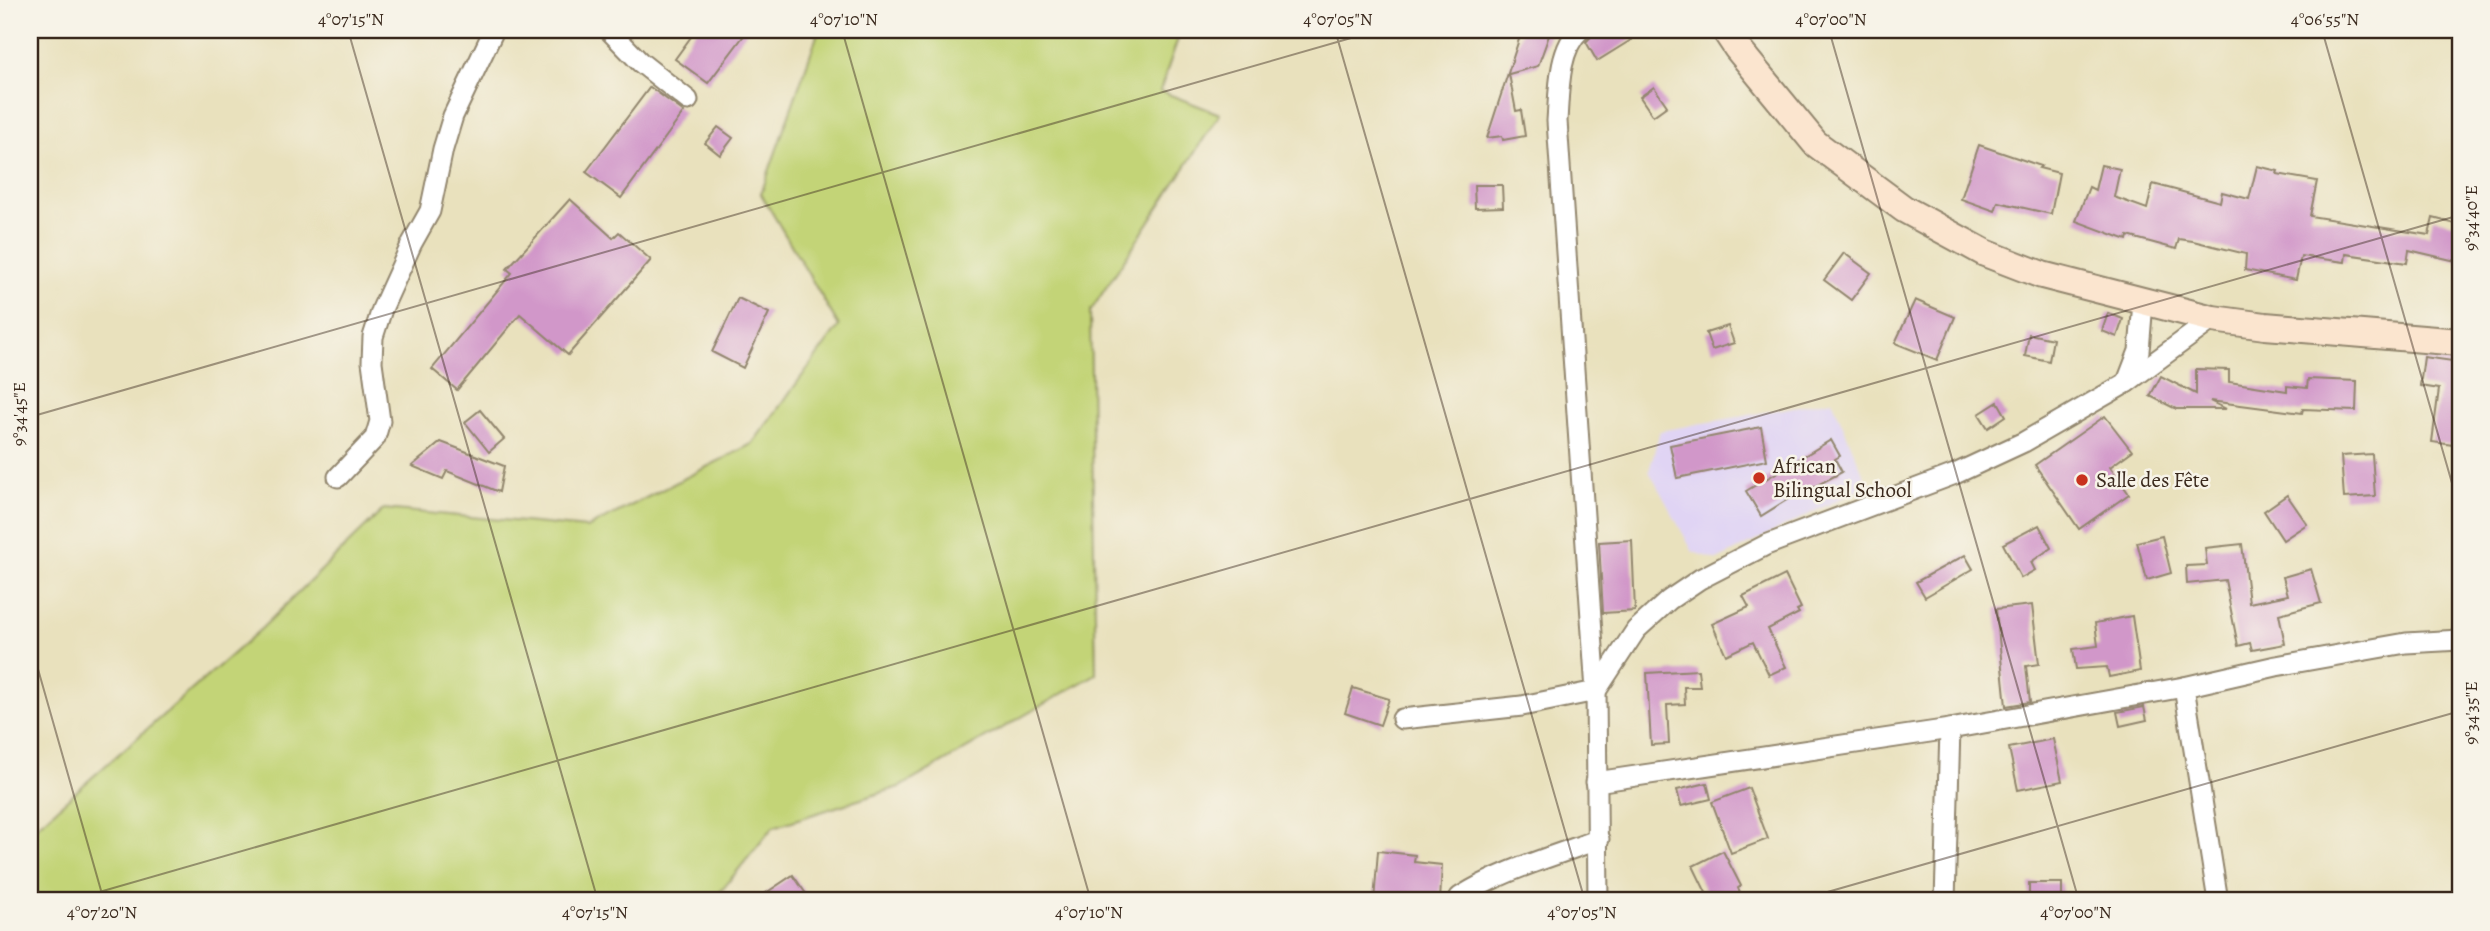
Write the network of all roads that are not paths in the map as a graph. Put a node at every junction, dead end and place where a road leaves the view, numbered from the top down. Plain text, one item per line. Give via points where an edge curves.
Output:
1 (494, 30) edge
2 (609, 30) edge
3 (1580, 30) edge
4 (1726, 30) edge
5 (688, 100) dead end
6 (2143, 302) junction
7 (2213, 319) junction
8 (2460, 342) edge
9 (2126, 383) junction
10 (338, 477) dead end
11 (2460, 640) edge
12 (2184, 687) junction
13 (1596, 691) junction
14 (1402, 719) dead end
15 (1950, 729) junction
16 (1596, 782) junction
17 (1598, 839) junction
18 (1460, 897) dead end
19 (1598, 901) edge
20 (1945, 901) edge
21 (2218, 901) edge

1 - 10 street via 453,116 430,211 373,337 380,421 375,438
2 - 5 street
3 - 13 street via 1573,36 1560,75 1557,121
4 - 6 main road via 1815,142 1904,209 2008,262
6 - 7 main road
6 - 9 street via 2139,351
7 - 8 main road
7 - 9 street
9 - 13 street via 2024,442 1955,474 1807,528 1700,579 1636,630
11 - 12 street via 2406,643
12 - 15 street
12 - 21 street
13 - 14 street via 1522,706
13 - 16 street
15 - 16 street
15 - 20 street
16 - 17 street
17 - 18 street via 1509,871
17 - 19 street

